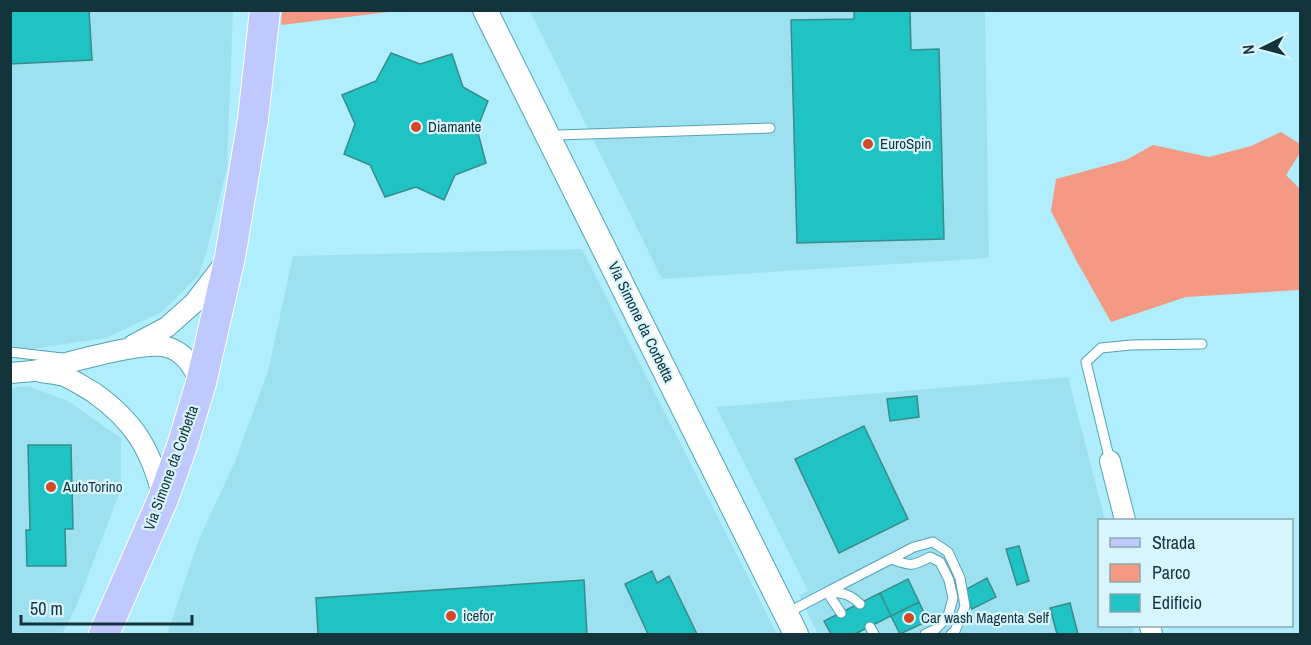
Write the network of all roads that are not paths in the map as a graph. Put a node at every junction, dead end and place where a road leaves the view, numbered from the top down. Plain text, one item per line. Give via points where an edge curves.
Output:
1 (265, 10) edge
2 (485, 10) edge
3 (770, 128) dead end
4 (550, 140) junction
5 (230, 258) junction
6 (1202, 344) dead end
7 (124, 350) junction
8 (10, 352) edge
9 (79, 360) junction
10 (36, 370) junction
11 (10, 373) edge
12 (201, 383) junction
13 (1110, 461) joint
14 (163, 499) junction
15 (1125, 519) edge
16 (891, 560) junction
17 (826, 592) junction
18 (860, 604) dead end
19 (841, 613) dead end
20 (791, 624) edge
21 (104, 634) edge
22 (925, 634) edge
23 (951, 634) edge

1 - 5 main road, Via Simone da Corbetta via 253,119
2 - 4 street, Via Simone da Corbetta
3 - 4 lane via 558,135
4 - 20 street, Via Simone da Corbetta
5 - 7 street via 174,321
5 - 12 main road, Via Simone da Corbetta
6 - 13 lane via 1101,348 1086,362
7 - 9 street
7 - 12 street via 164,346 178,351
8 - 9 lane
9 - 10 street
10 - 11 street
10 - 14 street via 85,387 122,415 146,450
12 - 14 main road, Via Simone da Corbetta
13 - 15 street
14 - 21 main road, Via Simone da Corbetta
16 - 17 lane
16 - 22 lane via 910,566 930,557 940,562 949,580 953,598 948,616
16 - 23 lane via 933,542 948,552 960,578 965,606
17 - 18 lane via 852,596
17 - 19 lane
17 - 20 lane

